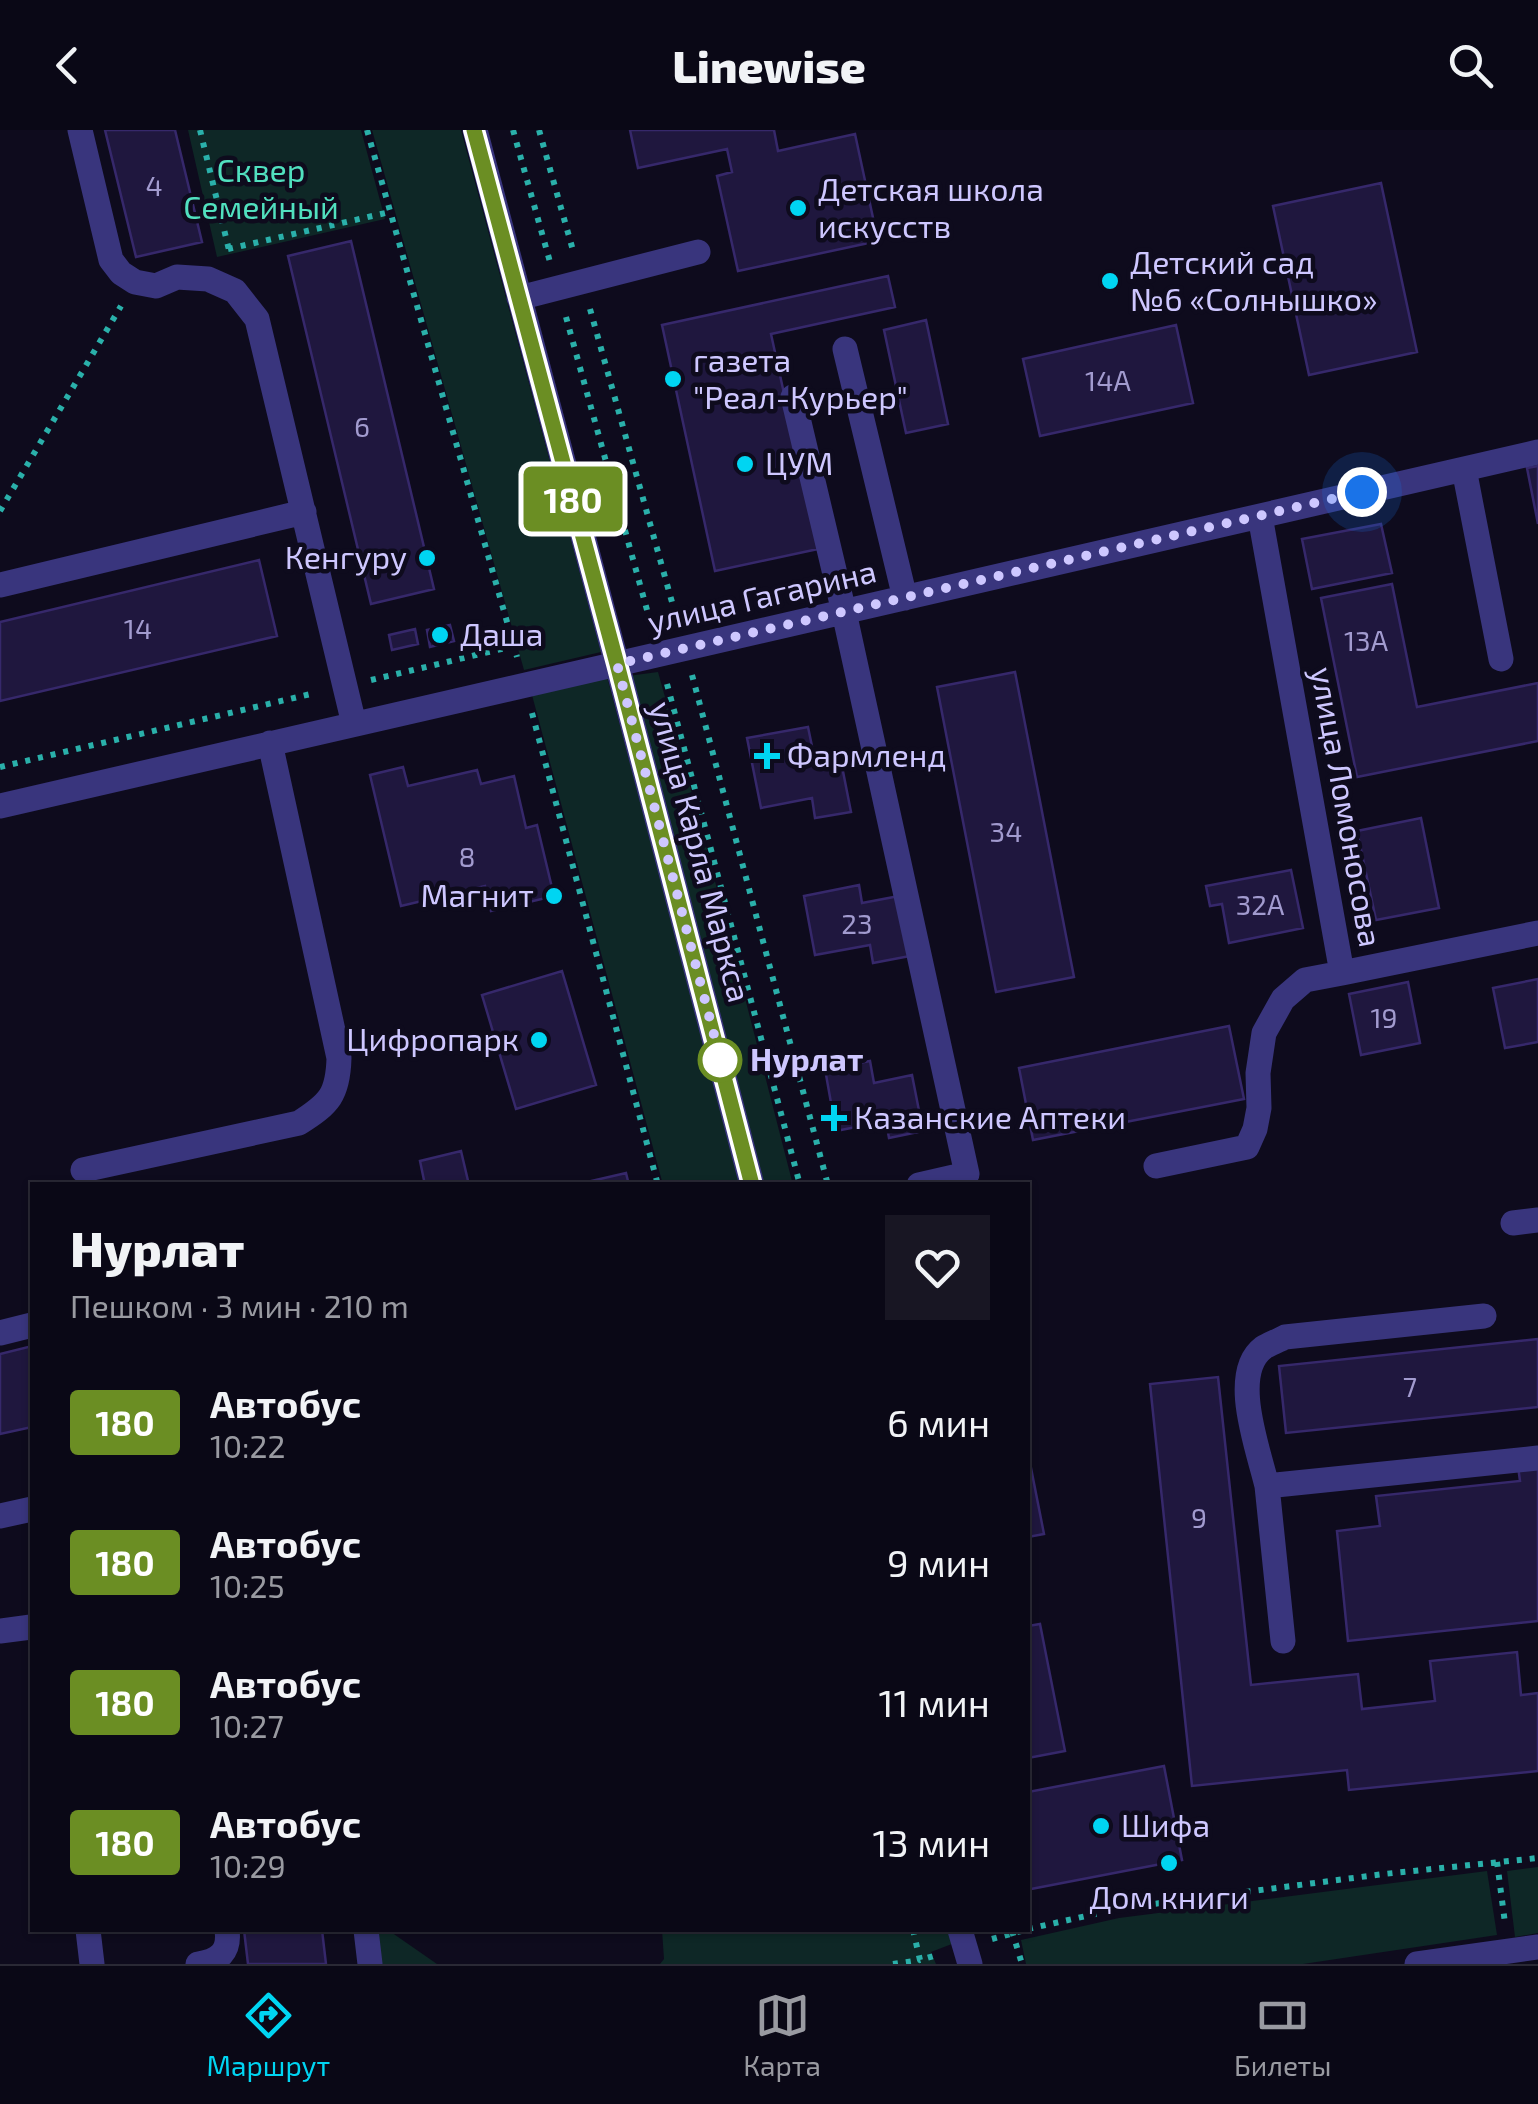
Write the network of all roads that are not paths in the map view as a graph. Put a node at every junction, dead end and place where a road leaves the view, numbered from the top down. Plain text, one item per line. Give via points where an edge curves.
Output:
1 (80, 130) edge
2 (474, 130) edge
3 (698, 252) dead end
4 (519, 298) junction
5 (845, 349) dead end
6 (793, 397) dead end
7 (1538, 452) edge
8 (1464, 469) junction
9 (304, 512) junction
10 (1260, 516) junction
11 (0, 585) edge
12 (905, 598) junction
13 (844, 612) junction
14 (1501, 659) dead end
15 (617, 664) junction
16 (354, 724) junction
17 (270, 744) junction
18 (0, 806) edge
19 (1538, 933) edge
20 (1342, 973) junction
21 (1156, 1166) dead end
22 (83, 1170) dead end
23 (751, 1182) edge
24 (932, 1182) edge
25 (1484, 1316) dead end
26 (30, 1325) edge
27 (0, 1332) edge
28 (1538, 1458) edge
29 (1267, 1486) junction
30 (30, 1509) edge
31 (0, 1516) edge
32 (30, 1627) edge
33 (0, 1631) edge
34 (1283, 1641) dead end
35 (88, 1932) edge
36 (227, 1932) edge
37 (366, 1932) edge
38 (961, 1932) edge
39 (1538, 1947) edge
40 (92, 1964) edge
41 (198, 1964) edge
42 (370, 1964) edge
43 (970, 1964) edge
44 (1418, 1964) edge

1 - 9 street via 111,260 120,273 156,286 177,278 208,279 234,290 258,318
2 - 4 street, улица Карла Маркса
3 - 4 street
4 - 15 street, улица Карла Маркса
5 - 12 street
6 - 13 street
7 - 8 street, улица Гагарина
8 - 10 street, улица Гагарина
8 - 14 street
9 - 11 street
9 - 16 street
10 - 12 street, улица Гагарина
10 - 20 street, улица Ломоносова
12 - 13 street, улица Гагарина
13 - 15 street, улица Гагарина
13 - 24 street via 967,1174
15 - 16 street, улица Гагарина
15 - 23 street, улица Карла Маркса
16 - 17 street, улица Гагарина
17 - 18 street, улица Гагарина
17 - 22 street via 339,1058 338,1081 324,1108 299,1123
19 - 20 street, улица Ломоносова
20 - 21 street via 1305,980 1264,1033 1260,1108 1247,1147
25 - 29 street via 1284,1338 1260,1349 1247,1370 1246,1398
26 - 27 street
28 - 29 street
29 - 34 street
30 - 31 street
32 - 33 street
35 - 40 street
36 - 41 street via 224,1951
37 - 42 street
38 - 43 street
39 - 44 street

